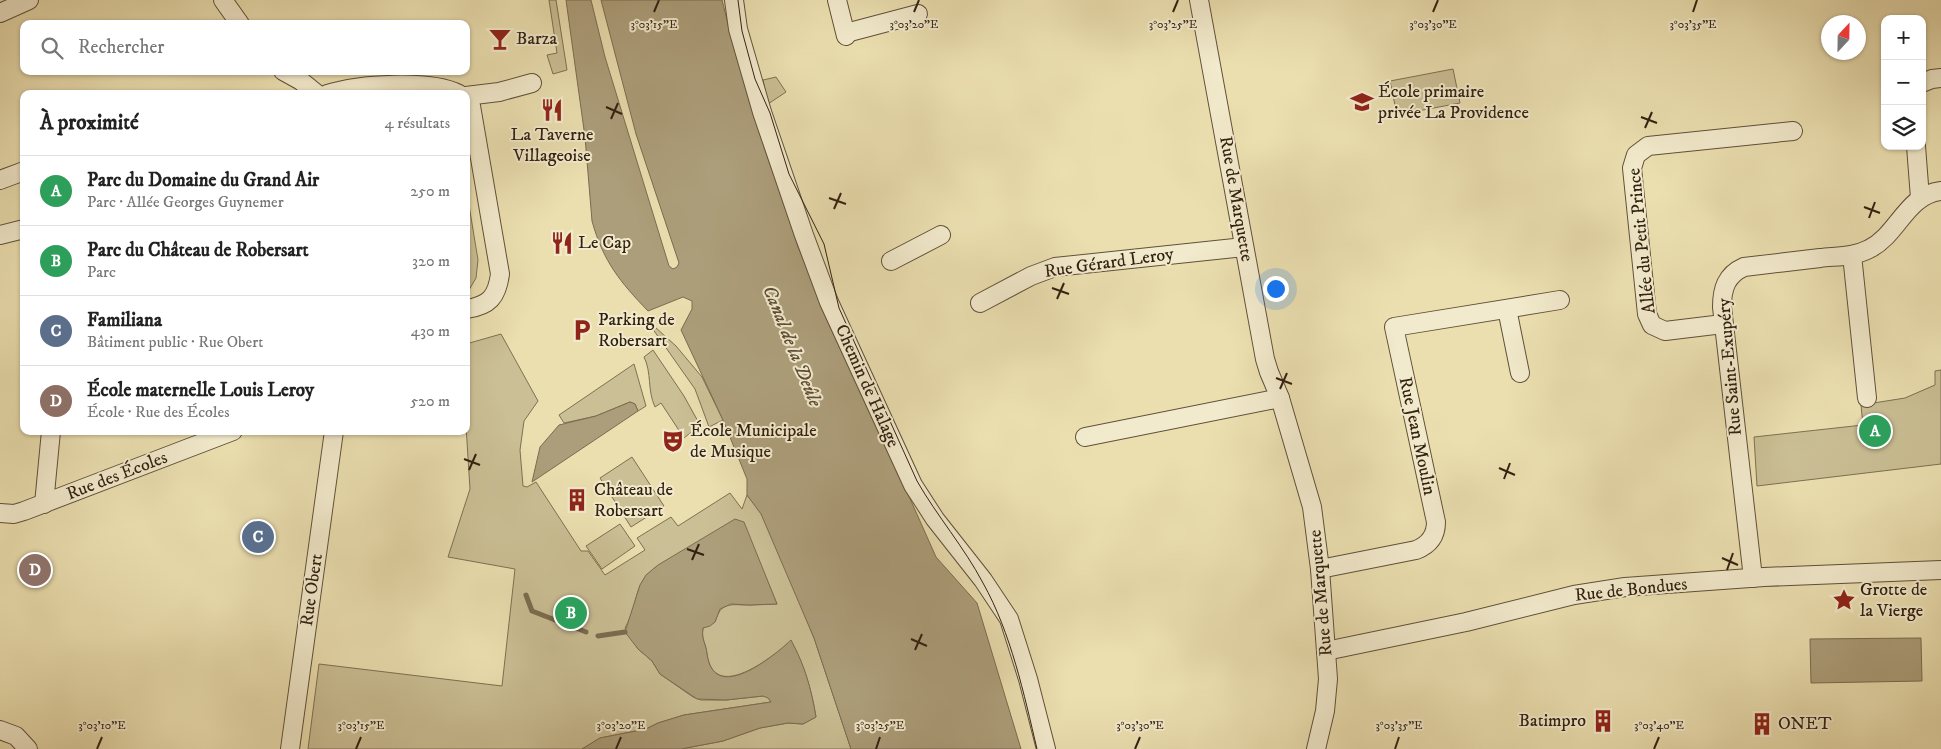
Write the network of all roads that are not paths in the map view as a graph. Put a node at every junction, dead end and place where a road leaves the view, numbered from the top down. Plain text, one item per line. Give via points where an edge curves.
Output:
1 (29, 0) edge
2 (223, 0) edge
3 (734, 0) edge
4 (837, 0) edge
5 (1199, 0) edge
6 (0, 13) edge
7 (918, 14) dead end
8 (237, 20) edge
9 (292, 75) edge
10 (1941, 78) edge
11 (1926, 81) edge
12 (532, 83) dead end
13 (312, 90) edge
14 (345, 90) edge
15 (440, 90) edge
16 (470, 98) edge
17 (470, 120) edge
18 (1793, 131) dead end
19 (1916, 150) edge
20 (20, 172) edge
21 (0, 180) edge
22 (1941, 191) edge
23 (1920, 198) junction
24 (20, 230) edge
25 (0, 235) edge
26 (941, 235) dead end
27 (1244, 247) junction
28 (1852, 255) junction
29 (891, 261) dead end
30 (1560, 300) dead end
31 (980, 303) dead end
32 (470, 308) edge
33 (1507, 309) junction
34 (1723, 324) junction
35 (1520, 373) dead end
36 (1280, 398) junction
37 (1867, 398) dead end
38 (51, 435) edge
39 (222, 435) edge
40 (333, 435) edge
41 (1085, 437) dead end
42 (44, 504) junction
43 (0, 513) edge
44 (1320, 570) junction
45 (1941, 570) edge
46 (1753, 578) junction
47 (1326, 650) junction
48 (0, 730) edge
49 (28, 749) edge
50 (290, 749) edge
51 (1046, 749) edge
52 (1316, 749) edge

1 - 6 street
2 - 8 street
3 - 51 street, Chemin de Halage via 738,29 762,112 829,302 913,485 1009,620
4 - 7 street via 846,35
5 - 27 street, Rue de Marquette
9 - 13 street
10 - 11 street
12 - 16 street
14 - 15 street via 382,85
17 - 32 street via 500,274 492,298 486,304
18 - 34 street, Allée du Petit Prince via 1648,146 1636,155 1632,168 1648,314 1652,325 1666,331
19 - 23 street
20 - 21 street
22 - 23 street, Rue Saint-Exupéry
23 - 28 street, Rue Saint-Exupéry via 1884,240 1869,250
24 - 25 street
26 - 29 street
27 - 31 street, Rue Gérard Leroy via 1055,267
27 - 36 street, Rue de Marquette via 1267,367
28 - 34 street, Rue Saint-Exupéry via 1744,266 1726,282 1723,289
28 - 37 street
30 - 33 street, Rue Jean Moulin
33 - 35 street
33 - 44 street, Rue Jean Moulin via 1394,328 1436,522 1435,534 1416,550
34 - 46 street, Rue Saint-Exupéry
36 - 41 street
36 - 44 street, Rue de Marquette via 1312,507
38 - 42 street
39 - 42 street, Rue des Écoles
40 - 50 street, Rue Obert
42 - 43 street, Rue des Écoles via 14,514
44 - 47 street, Rue de Marquette
45 - 46 street, Rue de Bondues
46 - 47 street, Rue de Bondues via 1657,584 1586,593 1458,624
47 - 52 street, Rue de Marquette via 1326,711
48 - 49 street via 16,736

